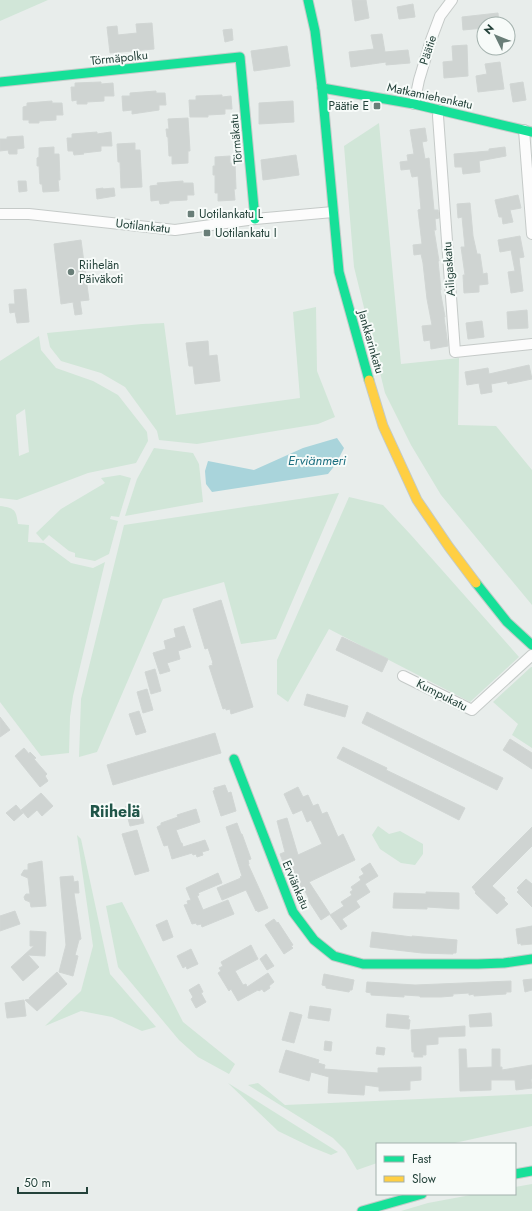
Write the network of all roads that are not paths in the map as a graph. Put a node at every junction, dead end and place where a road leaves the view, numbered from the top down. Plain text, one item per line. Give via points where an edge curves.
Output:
1 (308, 0) edge
2 (452, 0) edge
3 (240, 57) joint
4 (0, 82) edge
5 (322, 88) junction
6 (414, 104) junction
7 (439, 110) junction
8 (528, 131) edge
9 (333, 212) junction
10 (0, 214) edge
11 (255, 219) junction
12 (532, 234) edge
13 (532, 344) edge
14 (532, 645) edge
15 (532, 655) edge
16 (403, 676) dead end
17 (234, 759) dead end
18 (532, 959) edge
19 (532, 1171) edge
20 (516, 1174) edge
21 (418, 1195) edge
22 (362, 1211) edge

1 - 5 street, Jankkarinkatu via 315,31
2 - 6 street, Päätie via 440,16 431,40
3 - 4 street, Törmäpolku
3 - 11 street, Törmäkatu
5 - 6 street, Matkamiehenkatu
5 - 9 street, Jankkarinkatu
6 - 7 street, Matkamiehenkatu
7 - 8 street, Matkamiehenkatu
7 - 13 street, Ailigaskatu via 455,352
8 - 12 street
9 - 11 street, Uotilankatu
9 - 14 street, Jankkarinkatu via 339,272 359,346 383,426 414,494 453,553 507,622
10 - 11 street, Uotilankatu via 30,214 175,230
15 - 16 street, Kumpukatu via 472,710
17 - 18 street, Erviänkatu via 292,912 314,940 334,956 363,964 478,964
19 - 20 street
21 - 22 street

